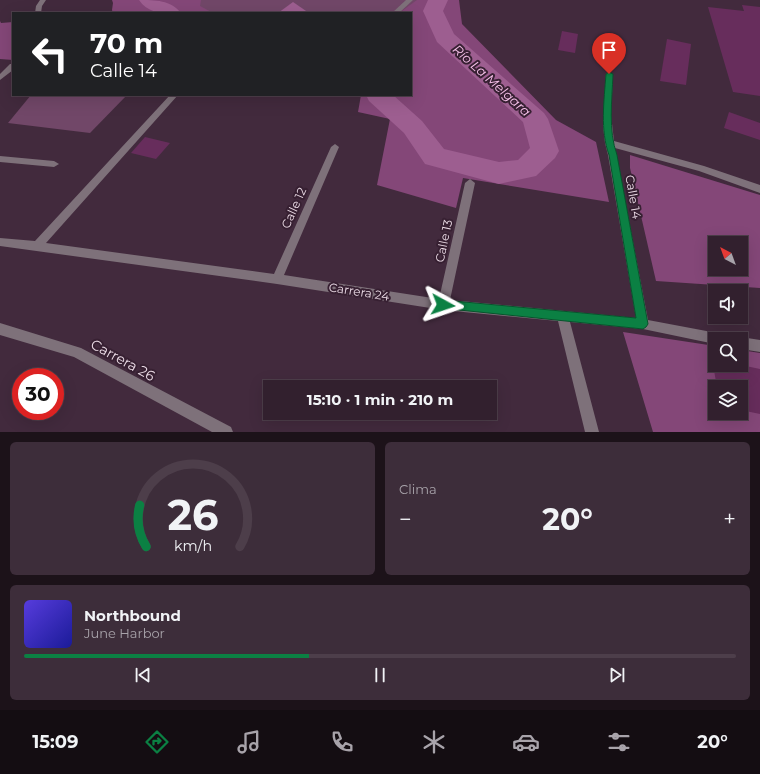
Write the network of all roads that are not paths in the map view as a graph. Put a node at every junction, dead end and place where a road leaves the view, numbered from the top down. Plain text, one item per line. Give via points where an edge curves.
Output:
1 (43, 0) edge
2 (410, 0) edge
3 (38, 12) edge
4 (396, 12) edge
5 (12, 67) edge
6 (609, 74) dead end
7 (0, 78) edge
8 (173, 96) edge
9 (609, 143) junction
10 (335, 147) dead end
11 (0, 159) edge
12 (54, 164) dead end
13 (470, 183) dead end
14 (760, 189) edge
15 (0, 242) edge
16 (37, 246) junction
17 (277, 279) junction
18 (443, 305) junction
19 (563, 317) junction
20 (643, 324) junction
21 (0, 329) edge
22 (708, 337) edge
23 (748, 344) edge
24 (760, 346) edge
25 (226, 432) edge
26 (592, 432) edge

1 - 3 street
2 - 4 street
5 - 7 street
6 - 9 street, Calle 14
8 - 16 street
9 - 14 street via 701,168
9 - 20 street, Calle 14
10 - 17 street, Calle 12
11 - 12 street
13 - 18 street, Calle 13
15 - 16 street, Carrera 24
16 - 17 street, Carrera 24
17 - 18 street, Carrera 24
18 - 19 street, Carrera 24
19 - 20 street, Carrera 24
19 - 26 street
20 - 22 street, Carrera 24
21 - 25 street, Carrera 26 via 77,352
23 - 24 street

